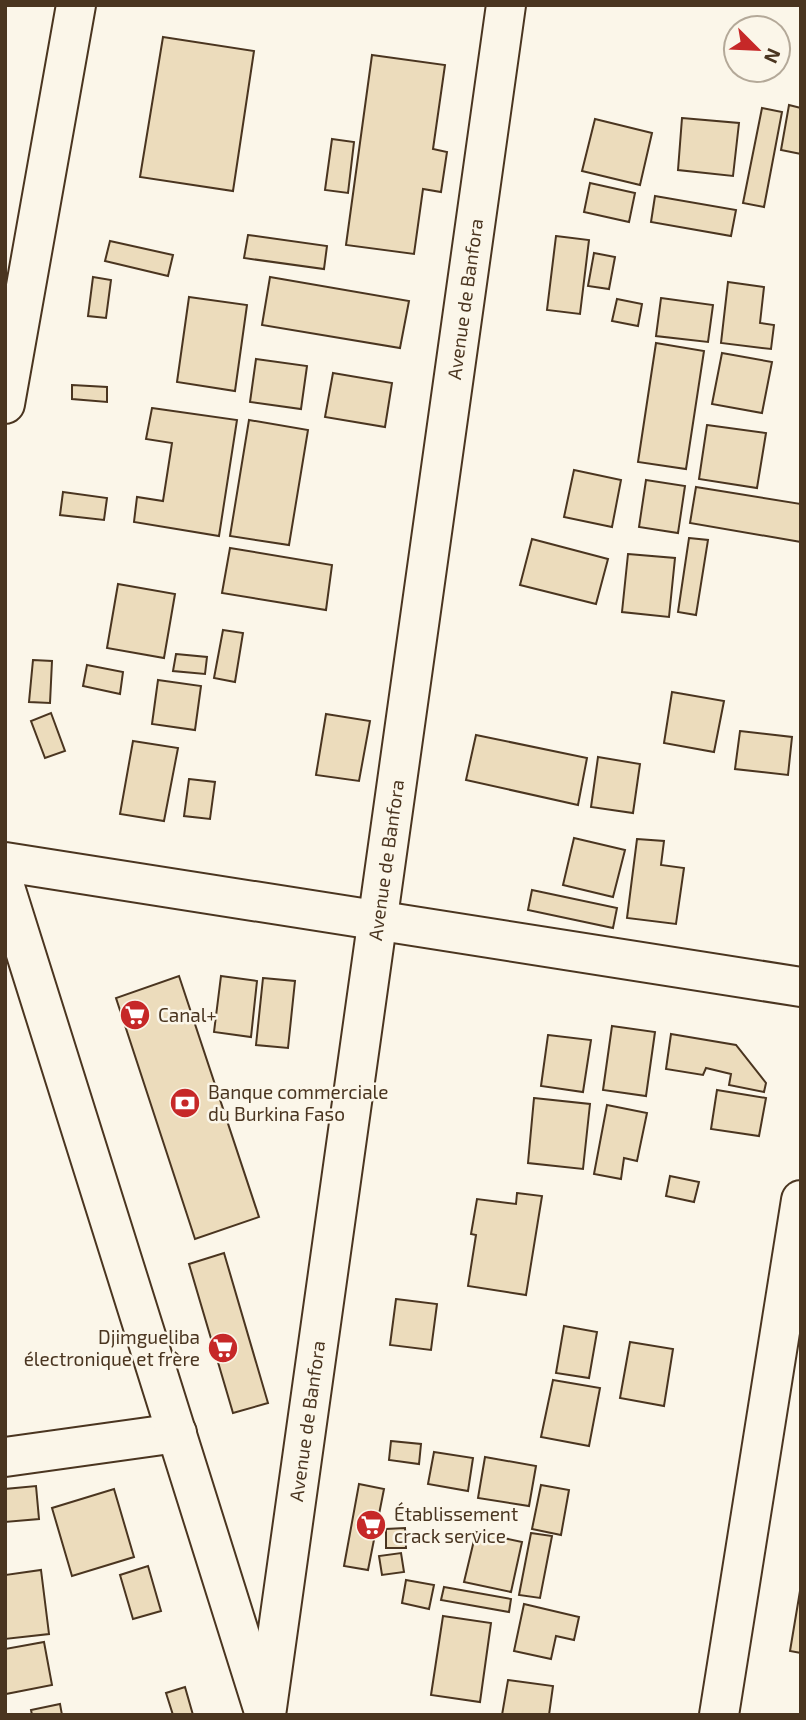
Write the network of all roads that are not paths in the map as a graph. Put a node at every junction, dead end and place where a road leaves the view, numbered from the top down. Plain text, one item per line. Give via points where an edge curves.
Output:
1 (76, 5) edge
2 (506, 5) edge
3 (5, 404) edge
4 (5, 862) edge
5 (5, 887) edge
6 (377, 922) junction
7 (801, 987) edge
8 (801, 1200) edge
9 (177, 1433) junction
10 (5, 1457) edge
11 (265, 1715) edge
12 (719, 1715) edge

1 - 3 street
2 - 6 street, Avenue de Banfora
4 - 6 street
5 - 9 street, Avenue de Banfora
6 - 7 street
6 - 11 street, Avenue de Banfora
8 - 12 street
9 - 10 street
9 - 11 street, Avenue de Banfora

